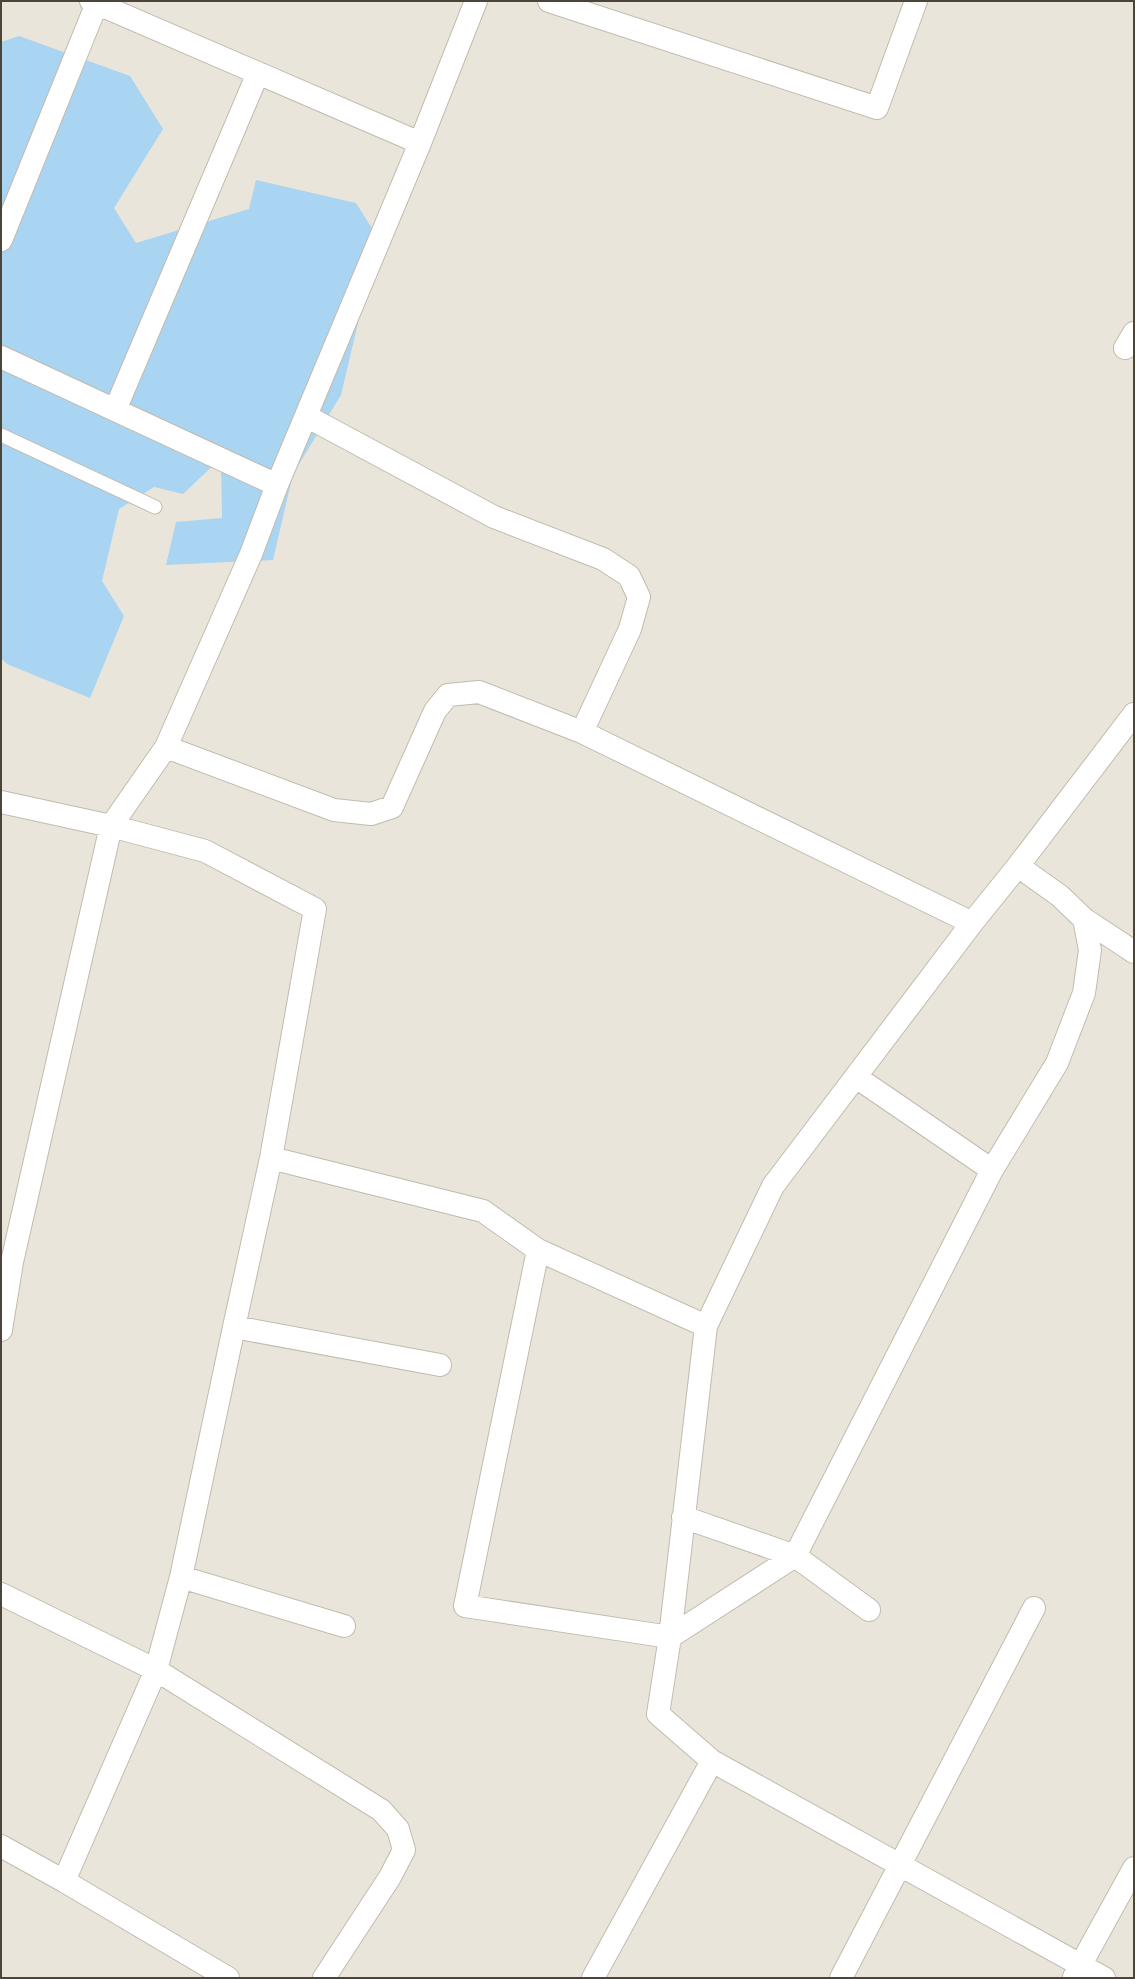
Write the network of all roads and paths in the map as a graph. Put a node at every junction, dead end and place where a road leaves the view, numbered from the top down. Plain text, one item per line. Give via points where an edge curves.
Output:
1 (476, 1) edge
2 (549, 1) edge
3 (916, 1) edge
4 (94, 2) edge
5 (258, 73) junction
6 (420, 143) junction
7 (1, 240) edge
8 (1, 357) edge
9 (115, 410) junction
10 (306, 416) junction
11 (1, 435) edge
12 (277, 485) junction
13 (155, 506) dead end
14 (1134, 714) edge
15 (582, 732) junction
16 (166, 747) junction
17 (1, 802) edge
18 (111, 826) junction
19 (1018, 866) junction
20 (1084, 919) junction
21 (972, 923) junction
22 (1134, 952) edge
23 (856, 1077) junction
24 (271, 1158) junction
25 (992, 1170) junction
26 (538, 1250) junction
27 (7, 1262) edge
28 (706, 1326) junction
29 (234, 1327) junction
30 (1, 1330) edge
31 (440, 1365) dead end
32 (684, 1517) junction
33 (795, 1556) junction
34 (181, 1577) junction
35 (1, 1594) edge
36 (1034, 1608) dead end
37 (869, 1610) dead end
38 (344, 1626) dead end
39 (670, 1637) junction
40 (156, 1670) junction
41 (712, 1761) junction
42 (1, 1846) edge
43 (900, 1865) junction
44 (1134, 1868) edge
45 (64, 1881) junction
46 (1077, 1972) edge
47 (228, 1978) edge
48 (324, 1978) edge
49 (593, 1978) edge
50 (841, 1978) edge
51 (1104, 1978) edge

1 - 6 street
2 - 3 street via 877,108
4 - 5 street
4 - 7 street
5 - 6 street
5 - 9 street
6 - 10 street
8 - 9 street
9 - 12 street
10 - 12 street
10 - 15 street via 494,517 603,559 629,576 639,597 630,629
11 - 13 lane
12 - 16 street via 250,554
14 - 19 street
15 - 16 street via 479,692 448,696 435,711 392,807 370,814 334,810
15 - 21 street
16 - 18 street
17 - 18 street
18 - 24 street via 204,851 315,909
18 - 27 street
19 - 20 street via 1060,896
19 - 21 street
20 - 22 street
20 - 25 street via 1090,950 1084,993 1057,1063
21 - 23 street
23 - 25 street
23 - 28 street via 773,1186
24 - 26 street via 483,1211
24 - 29 street
25 - 33 street
26 - 28 street
26 - 39 street via 465,1606
27 - 30 street
28 - 32 street
29 - 31 street
29 - 34 street
32 - 33 street
32 - 39 street
33 - 37 street
33 - 39 street
34 - 38 street
34 - 40 street
35 - 40 street
36 - 43 street
39 - 41 street via 658,1714
40 - 45 street
40 - 48 street via 381,1810 398,1829 404,1850 390,1877
41 - 43 street
41 - 49 street
42 - 45 street
43 - 46 street
43 - 50 street
44 - 46 street
45 - 47 street
46 - 51 street

